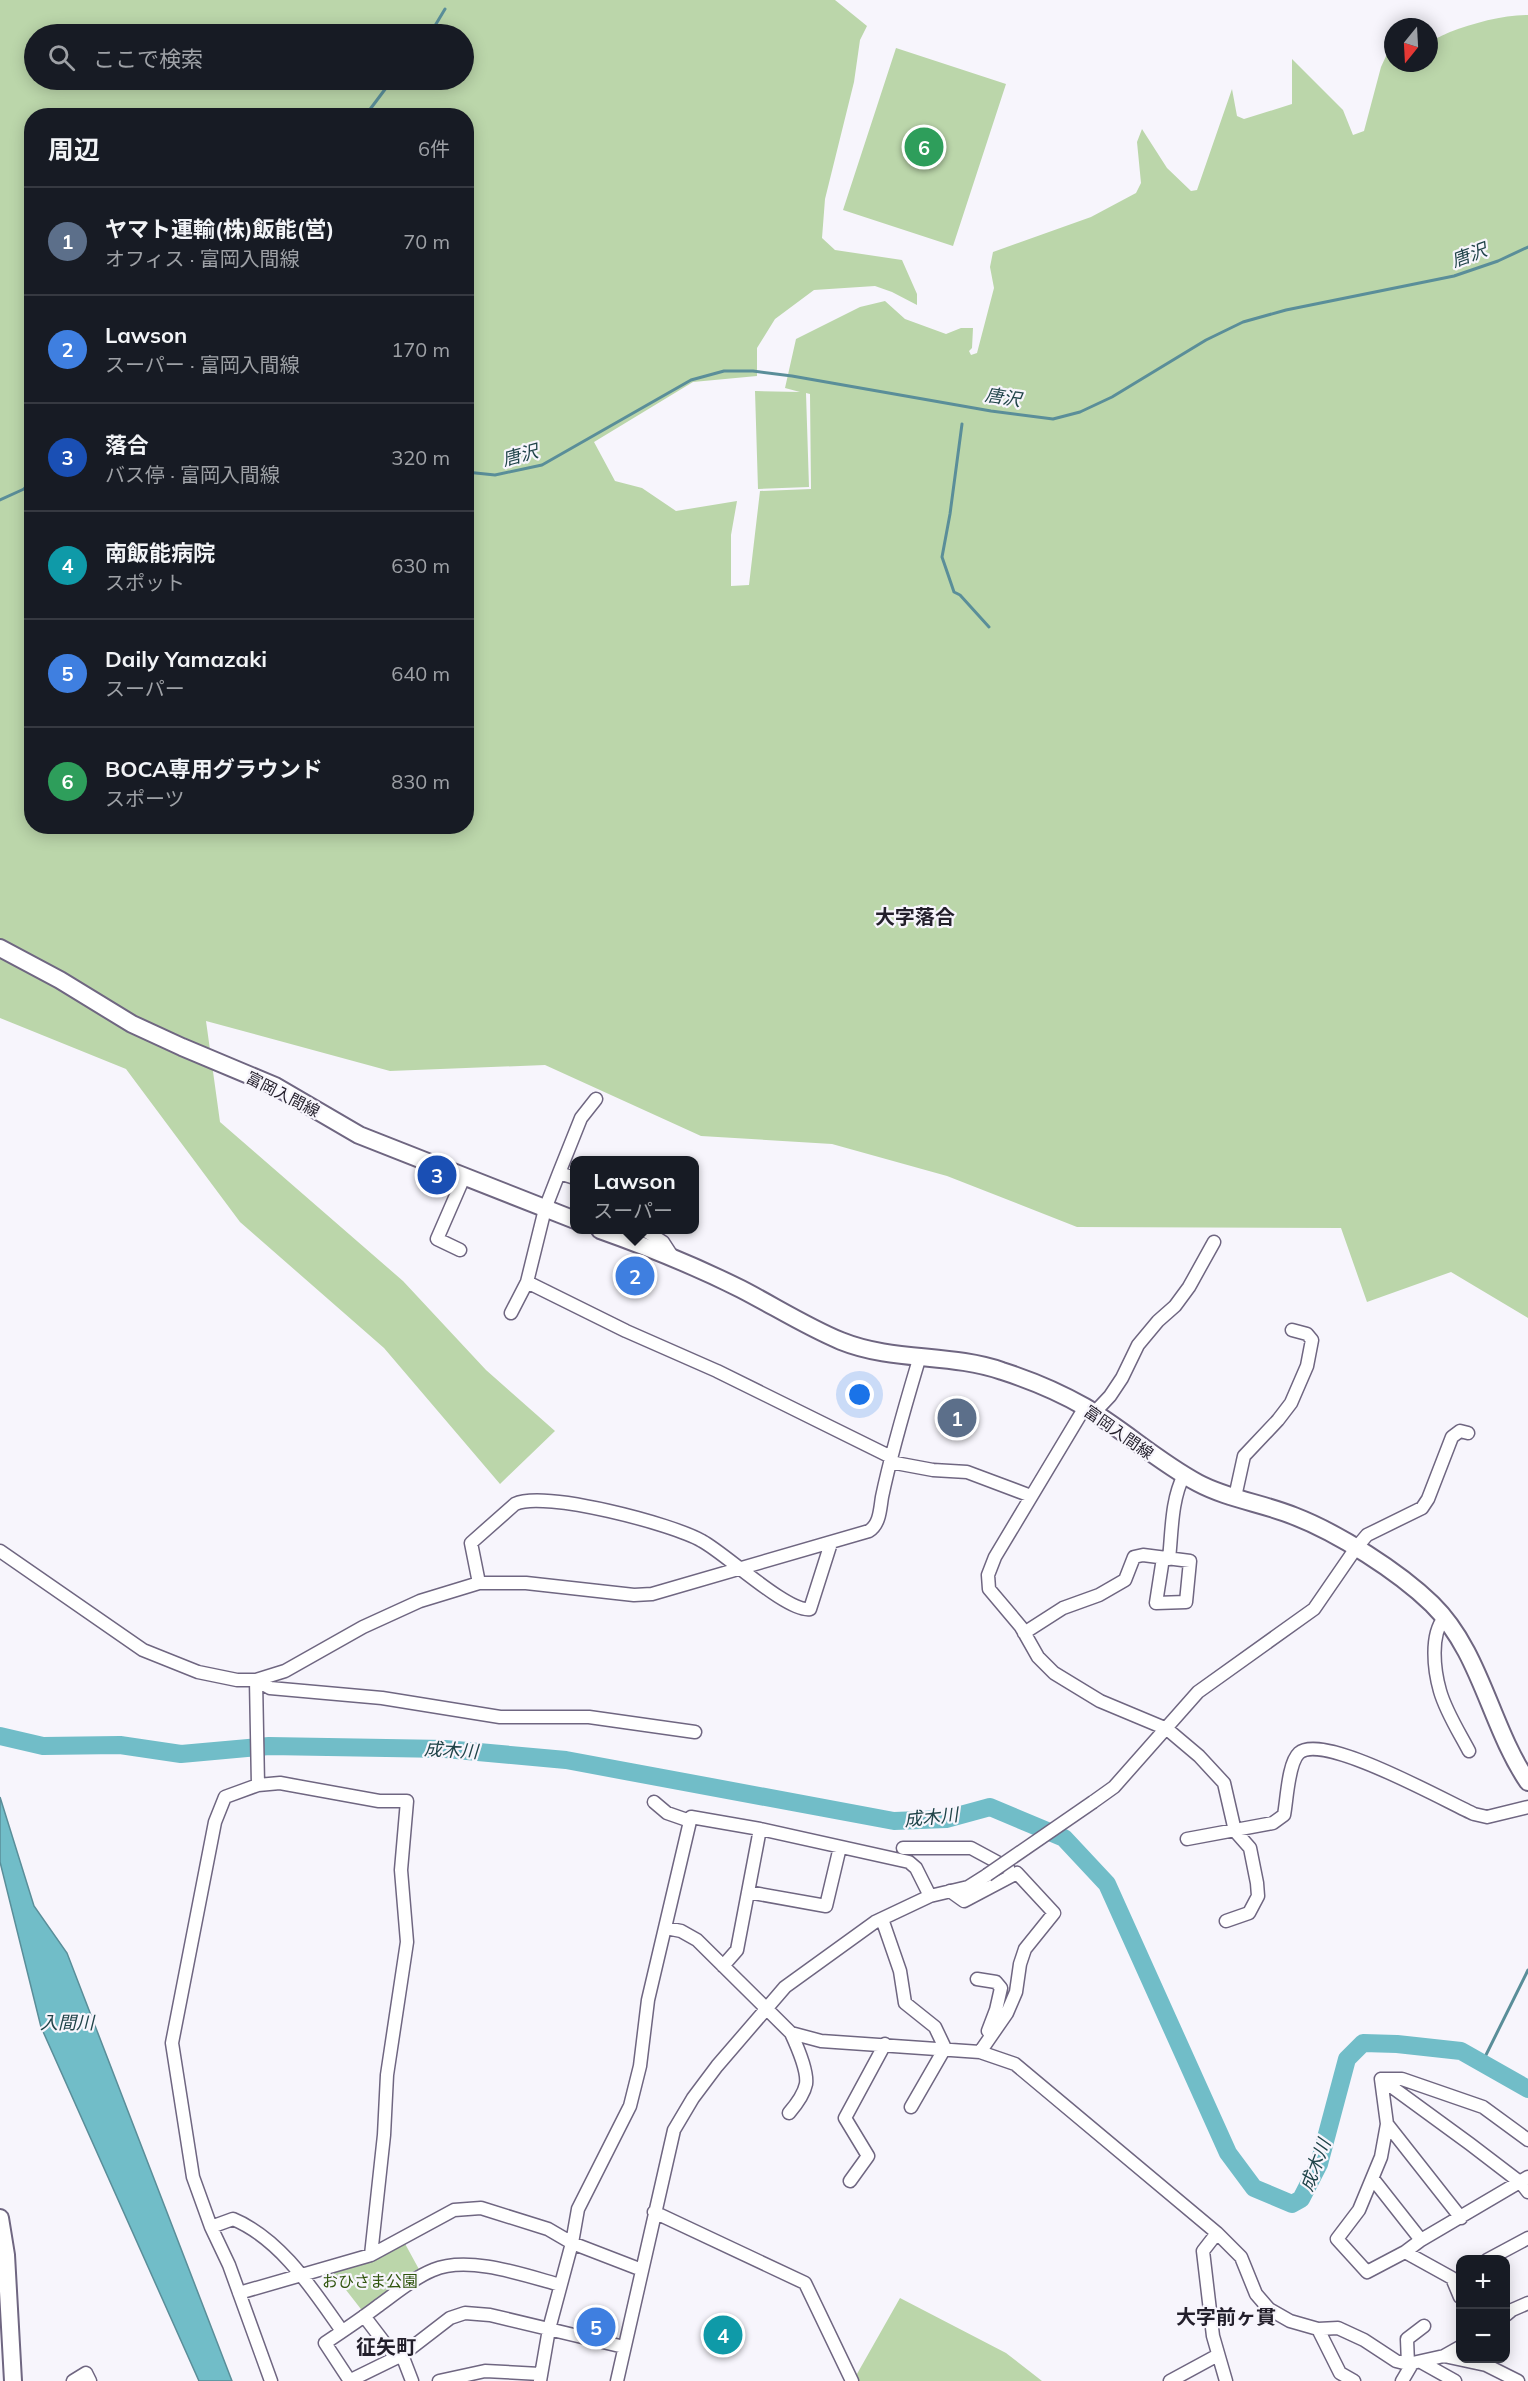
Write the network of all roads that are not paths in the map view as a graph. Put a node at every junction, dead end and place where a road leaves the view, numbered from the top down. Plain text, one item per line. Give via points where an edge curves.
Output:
1 (0, 948) edge
2 (596, 1099) dead end
3 (559, 1173) junction
4 (570, 1176) edge
5 (464, 1177) junction
6 (545, 1209) junction
7 (570, 1218) edge
8 (610, 1234) edge
9 (650, 1234) edge
10 (1214, 1242) dead end
11 (460, 1250) dead end
12 (674, 1259) junction
13 (527, 1282) junction
14 (512, 1313) dead end
15 (1292, 1329) dead end
16 (920, 1356) junction
17 (1090, 1410) junction
18 (1468, 1433) dead end
19 (890, 1459) junction
20 (1184, 1475) junction
21 (1030, 1496) junction
22 (1235, 1497) junction
23 (831, 1543) junction
24 (1356, 1548) junction
25 (0, 1551) edge
26 (742, 1569) junction
27 (479, 1583) junction
28 (1444, 1618) junction
29 (1024, 1633) junction
30 (256, 1680) junction
31 (1167, 1728) junction
32 (694, 1732) dead end
33 (1469, 1751) dead end
34 (1528, 1782) edge
35 (258, 1785) junction
36 (654, 1802) dead end
37 (1528, 1807) edge
38 (690, 1821) junction
39 (760, 1829) junction
40 (1235, 1831) junction
41 (1187, 1839) dead end
42 (840, 1846) junction
43 (903, 1848) dead end
44 (1017, 1874) junction
45 (950, 1891) junction
46 (748, 1892) junction
47 (930, 1896) junction
48 (882, 1919) junction
49 (1226, 1921) dead end
50 (666, 1928) junction
51 (723, 1966) junction
52 (977, 1979) dead end
53 (767, 2010) junction
54 (791, 2033) junction
55 (885, 2044) junction
56 (945, 2048) junction
57 (980, 2052) junction
58 (1381, 2079) junction
59 (911, 2106) dead end
60 (789, 2113) dead end
61 (1387, 2124) junction
62 (1528, 2140) edge
63 (1373, 2179) junction
64 (850, 2181) dead end
65 (1526, 2184) edge
66 (654, 2212) junction
67 (0, 2218) edge
68 (1461, 2218) junction
69 (211, 2227) junction
70 (1217, 2233) junction
71 (1528, 2238) edge
72 (1421, 2240) junction
73 (572, 2243) junction
74 (1405, 2252) junction
75 (371, 2255) junction
76 (1495, 2255) edge
77 (642, 2270) junction
78 (301, 2274) junction
79 (1456, 2275) edge
80 (560, 2285) junction
81 (238, 2293) junction
82 (1528, 2303) edge
83 (1510, 2312) edge
84 (5, 2314) edge
85 (364, 2316) junction
86 (1424, 2326) dead end
87 (549, 2329) junction
88 (1318, 2329) junction
89 (342, 2331) junction
90 (624, 2347) junction
91 (1456, 2350) edge
92 (1218, 2355) junction
93 (1444, 2356) junction
94 (399, 2357) junction
95 (1414, 2363) junction
96 (1338, 2377) edge
97 (540, 2378) edge
98 (1174, 2380) edge
99 (13, 2381) edge
100 (73, 2381) edge
101 (90, 2381) edge
102 (271, 2381) edge
103 (350, 2381) edge
104 (412, 2381) edge
105 (439, 2381) edge
106 (617, 2381) edge
107 (852, 2381) edge
108 (1226, 2381) edge
109 (1354, 2381) edge
110 (1402, 2381) edge
111 (1455, 2381) edge
112 (1518, 2381) edge

1 - 5 main road, 富岡入間線 via 122,1019 275,1086 359,1135
2 - 3 street via 581,1118
3 - 4 street
3 - 6 street
5 - 6 main road, 富岡入間線
5 - 11 street via 437,1239
6 - 7 main road, 富岡入間線
6 - 13 street
8 - 12 main road, 富岡入間線
9 - 12 street via 663,1242
10 - 17 street via 1175,1306 1138,1345 1110,1396
12 - 16 main road, 富岡入間線 via 840,1341 879,1353
13 - 14 street
13 - 19 street via 717,1371
15 - 22 street via 1312,1340 1307,1366 1291,1403 1244,1456
16 - 17 main road, 富岡入間線 via 977,1363 1044,1387
16 - 19 street
17 - 20 main road, 富岡入間線
17 - 21 street
18 - 24 street via 1460,1431 1452,1437 1422,1508 1367,1535
19 - 21 street via 933,1470 967,1472
19 - 23 street via 875,1527
20 - 22 main road, 富岡入間線
20 - 29 street via 1166,1559 1134,1557 1125,1580 1064,1608
21 - 29 street via 988,1575 988,1589
22 - 24 main road, 富岡入間線 via 1296,1516
23 - 26 street
23 - 26 street via 810,1609 804,1610 777,1596
24 - 28 main road, 富岡入間線 via 1419,1592
24 - 31 street via 1314,1609 1198,1692
25 - 30 street via 143,1650 214,1677
26 - 27 street via 634,1595 526,1583
26 - 27 street via 702,1540 627,1514 523,1500 471,1544
27 - 30 street via 420,1601 363,1627 285,1671
28 - 33 street via 1437,1627 1435,1647 1440,1690
28 - 34 main road, 富岡入間線 via 1468,1653 1506,1745
29 - 31 street via 1038,1657 1054,1673 1100,1701
30 - 32 street via 270,1688 382,1698 500,1717 589,1717
30 - 35 street
31 - 40 street via 1224,1783
31 - 45 street, bridge via 1114,1787 987,1875 968,1887
35 - 69 street via 225,1797 215,1822 172,2043 189,2162
35 - 75 street via 280,1783 379,1801 407,1801 400,1870 406,1942 387,2075
36 - 38 street via 667,1813
37 - 40 street via 1487,1817 1474,1814 1389,1771 1324,1749 1306,1749 1293,1761 1284,1815 1273,1823
38 - 39 street via 691,1817
38 - 50 street
39 - 42 street
39 - 46 street
40 - 41 street
40 - 49 street via 1250,1848 1258,1896 1249,1913
42 - 46 street via 826,1906
42 - 47 street via 909,1862
43 - 44 street via 971,1848
44 - 45 street via 964,1901
44 - 57 street via 1054,1913 1025,1949 1007,2013
45 - 47 street
46 - 51 street via 737,1950
47 - 48 street
48 - 53 street via 785,1988
48 - 56 street via 900,1971 904,2003 935,2027
50 - 51 street via 697,1940
50 - 73 street via 648,2000 640,2066 630,2106 578,2210
51 - 53 street
52 - 57 street via 996,1982 1001,1988
53 - 54 street
53 - 66 street via 717,2066 674,2130
54 - 55 street via 821,2041
54 - 60 street via 806,2084
55 - 56 street
55 - 64 street via 844,2118 868,2156
56 - 57 street
56 - 59 street
57 - 70 street via 1020,2067
58 - 61 street
58 - 62 street via 1402,2079 1483,2107
58 - 65 street
61 - 63 street
61 - 68 street
63 - 72 street
63 - 74 street via 1359,2210 1337,2239 1367,2272
65 - 68 street
66 - 77 street
66 - 107 street via 805,2283
67 - 84 main road via 6,2255
68 - 72 street
69 - 78 street via 233,2219 248,2226
69 - 81 street
70 - 88 street via 1241,2257 1256,2294 1269,2309
70 - 92 street via 1203,2251
71 - 76 street
72 - 74 street
73 - 75 street via 548,2229 481,2208 454,2210
73 - 77 street
73 - 80 street
74 - 79 street
75 - 78 street
77 - 90 street
78 - 81 street
78 - 89 street
80 - 85 street via 512,2272 455,2265 433,2270
80 - 87 street
81 - 102 street
82 - 83 street
84 - 99 main road
85 - 89 street
85 - 94 street
86 - 95 street via 1407,2339
87 - 90 street
87 - 94 street via 465,2313 450,2319
87 - 97 street
88 - 95 street via 1338,2328 1396,2361
88 - 96 street
89 - 103 street via 325,2343
90 - 106 street
91 - 93 street
92 - 98 street
92 - 108 street
93 - 95 street
93 - 112 street via 1486,2365
94 - 103 street
94 - 104 street
95 - 110 street
95 - 111 street
96 - 109 street
97 - 105 street via 485,2371
100 - 101 street via 86,2373

